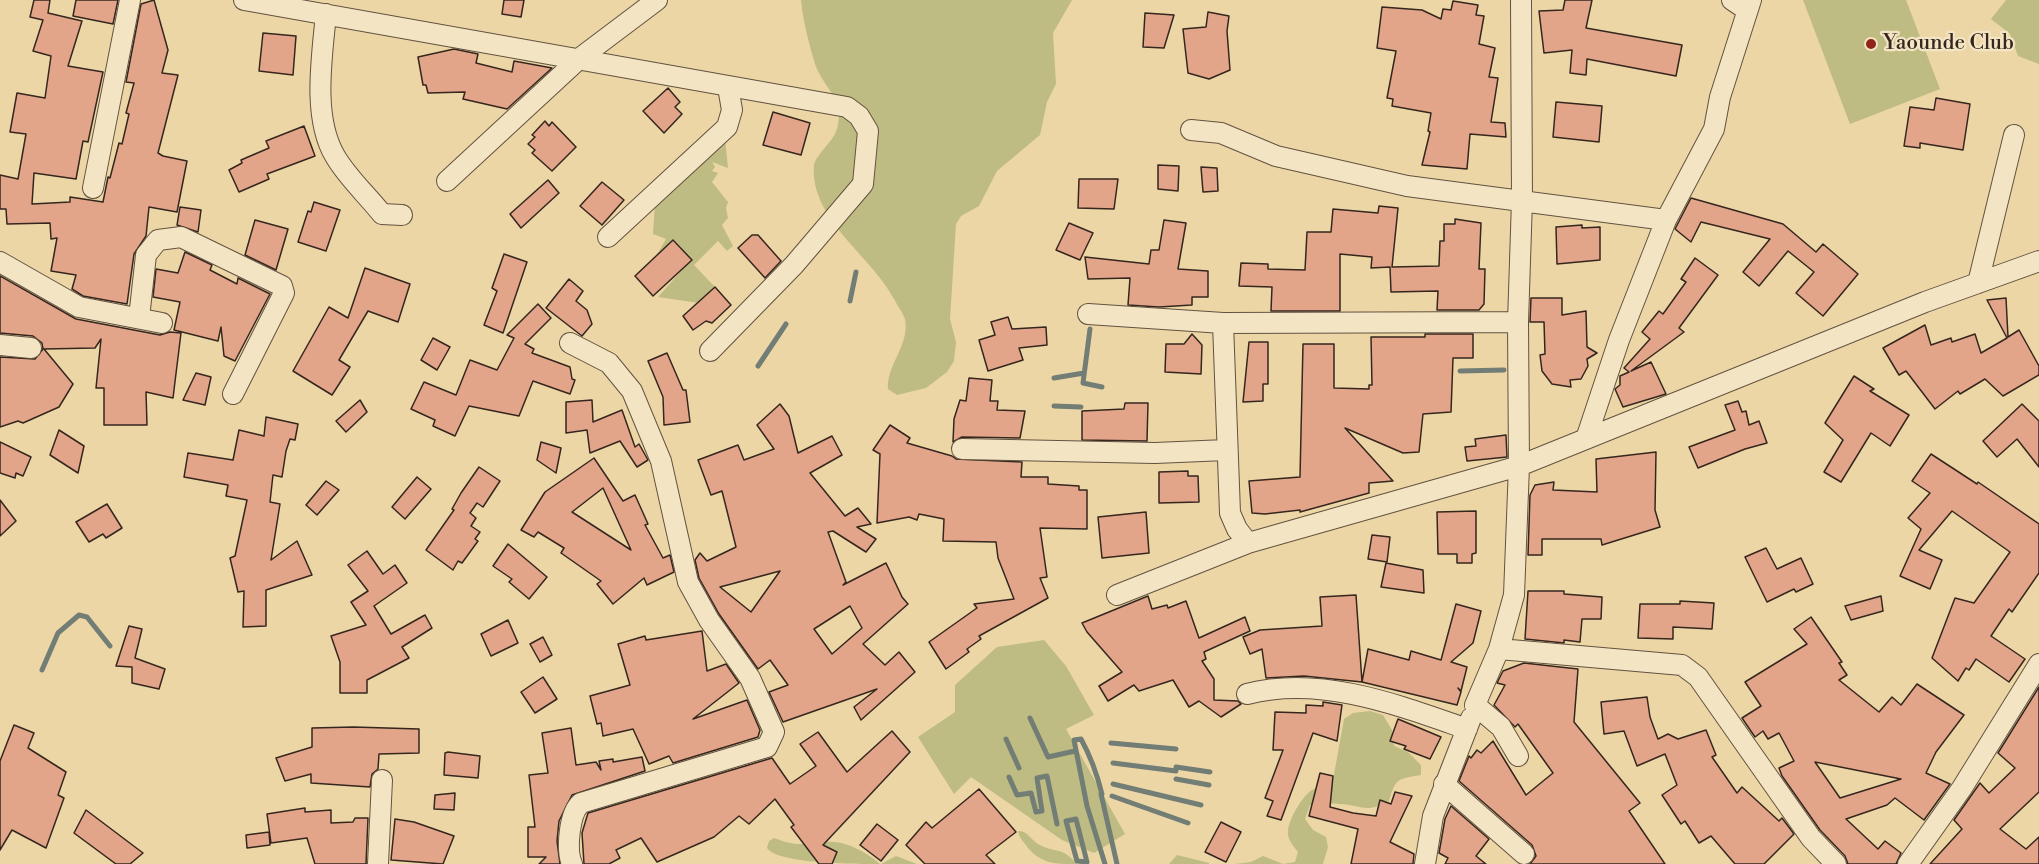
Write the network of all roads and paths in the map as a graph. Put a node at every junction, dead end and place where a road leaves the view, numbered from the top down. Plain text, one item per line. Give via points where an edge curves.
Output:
1 (130, 0) edge
2 (244, 0) edge
3 (657, 0) edge
4 (1521, 0) edge
5 (1743, 3) edge
6 (326, 14) junction
7 (580, 58) junction
8 (728, 87) junction
9 (1191, 130) dead end
10 (2014, 135) dead end
11 (447, 181) dead end
12 (93, 188) dead end
13 (1522, 200) junction
14 (402, 215) dead end
15 (1665, 220) junction
16 (608, 237) dead end
17 (2039, 261) edge
18 (0, 262) edge
19 (1978, 283) junction
20 (1088, 314) dead end
21 (139, 318) junction
22 (1518, 321) junction
23 (162, 323) dead end
24 (1223, 323) junction
25 (570, 343) dead end
26 (0, 345) edge
27 (31, 348) dead end
28 (710, 351) dead end
29 (232, 394) dead end
30 (1586, 439) junction
31 (962, 449) dead end
32 (1226, 450) junction
33 (1519, 466) junction
34 (1248, 543) junction
35 (1117, 595) dead end
36 (1499, 649) junction
37 (2039, 664) edge
38 (1247, 694) dead end
39 (1475, 705) junction
40 (1467, 729) junction
41 (1518, 756) dead end
42 (381, 780) dead end
43 (1444, 784) junction
44 (1524, 854) dead end
45 (378, 864) edge
46 (572, 864) edge
47 (1425, 864) edge
48 (1836, 864) edge
49 (1908, 864) edge

1 - 12 street
2 - 6 street
3 - 7 street
4 - 13 street
5 - 15 street via 1714,129
6 - 7 street
6 - 14 street via 320,80 324,122 334,156 382,214
7 - 8 street
7 - 11 street
8 - 16 street via 732,110 727,127
8 - 28 street via 848,107 868,131 868,150 863,184 794,265
9 - 13 street via 1221,134 1276,156 1407,186
10 - 19 street
13 - 15 street
13 - 22 street
15 - 30 street
17 - 19 street
18 - 21 street via 79,307
19 - 30 street
20 - 24 street
21 - 23 street
21 - 29 street via 146,255 158,240 181,237 282,286 284,293
22 - 24 street
22 - 33 street
24 - 32 street
25 - 46 street via 609,363 632,392 661,461 688,582 750,678 774,732 767,747 581,803 574,815 569,854
26 - 27 street
30 - 33 street
31 - 32 street via 1155,453
32 - 34 street via 1230,513
33 - 34 street
33 - 36 street via 1514,595
34 - 35 street
36 - 39 street
36 - 48 street via 1682,665 1691,670 1811,838
37 - 49 street via 1962,788
38 - 40 street via 1272,687 1341,693 1399,706
39 - 40 street
39 - 41 street via 1502,727
40 - 43 street
42 - 45 street
43 - 44 street
43 - 47 street via 1433,816

